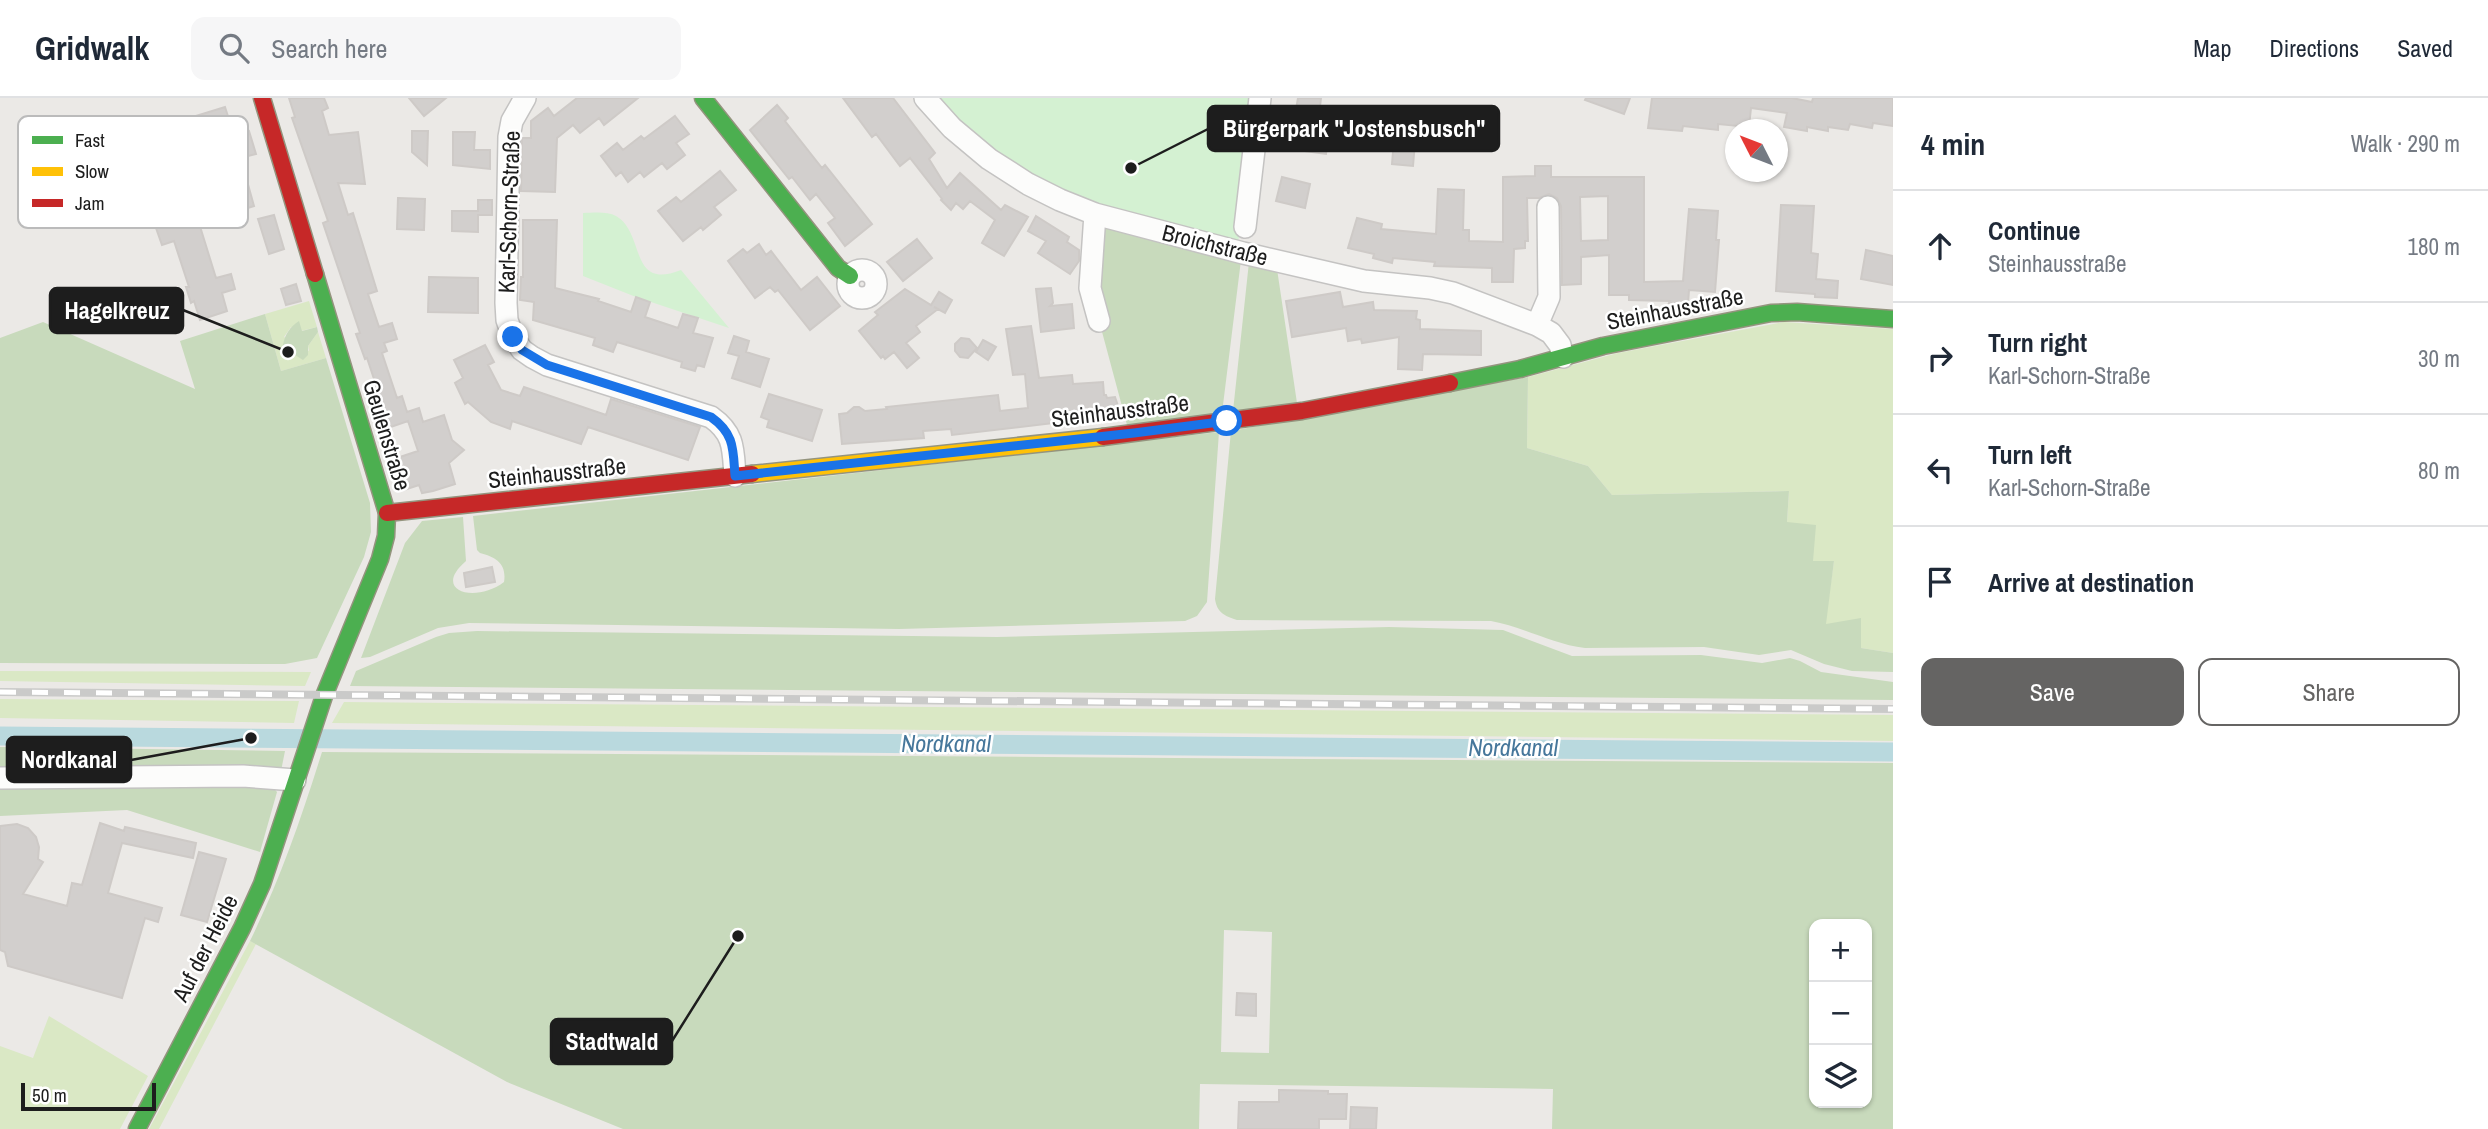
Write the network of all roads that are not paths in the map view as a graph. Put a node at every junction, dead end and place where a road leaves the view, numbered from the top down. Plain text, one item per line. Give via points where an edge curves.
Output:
1 (262, 98) edge
2 (525, 98) edge
3 (703, 98) edge
4 (925, 98) edge
5 (1260, 98) edge
6 (1548, 207) dead end
7 (1095, 214) junction
8 (1245, 228) dead end
9 (850, 276) dead end
10 (1893, 319) edge
11 (1099, 321) dead end
12 (1537, 325) junction
13 (1563, 357) junction
14 (735, 476) junction
15 (387, 513) junction
16 (299, 770) junction
17 (0, 778) edge
18 (137, 1129) edge

1 - 15 street, Geulenstraße
2 - 14 street, Karl-Schorn-Straße via 509,137 506,303 513,337 522,350 547,365 711,417 725,427 732,443
3 - 9 street via 838,268
4 - 7 street, Broichstraße via 989,159 1028,184
5 - 8 street
6 - 12 street via 1549,298
7 - 11 street via 1090,288
7 - 12 street, Broichstraße via 1364,282 1453,293
10 - 13 street, Steinhausstraße via 1771,313
12 - 13 street, Broichstraße via 1551,333
13 - 14 street, Steinhausstraße via 1302,411
14 - 15 street, Steinhausstraße
15 - 16 street, Geulenstraße via 380,559 335,666
16 - 17 street via 243,776
16 - 18 street, Auf der Heide via 262,884

